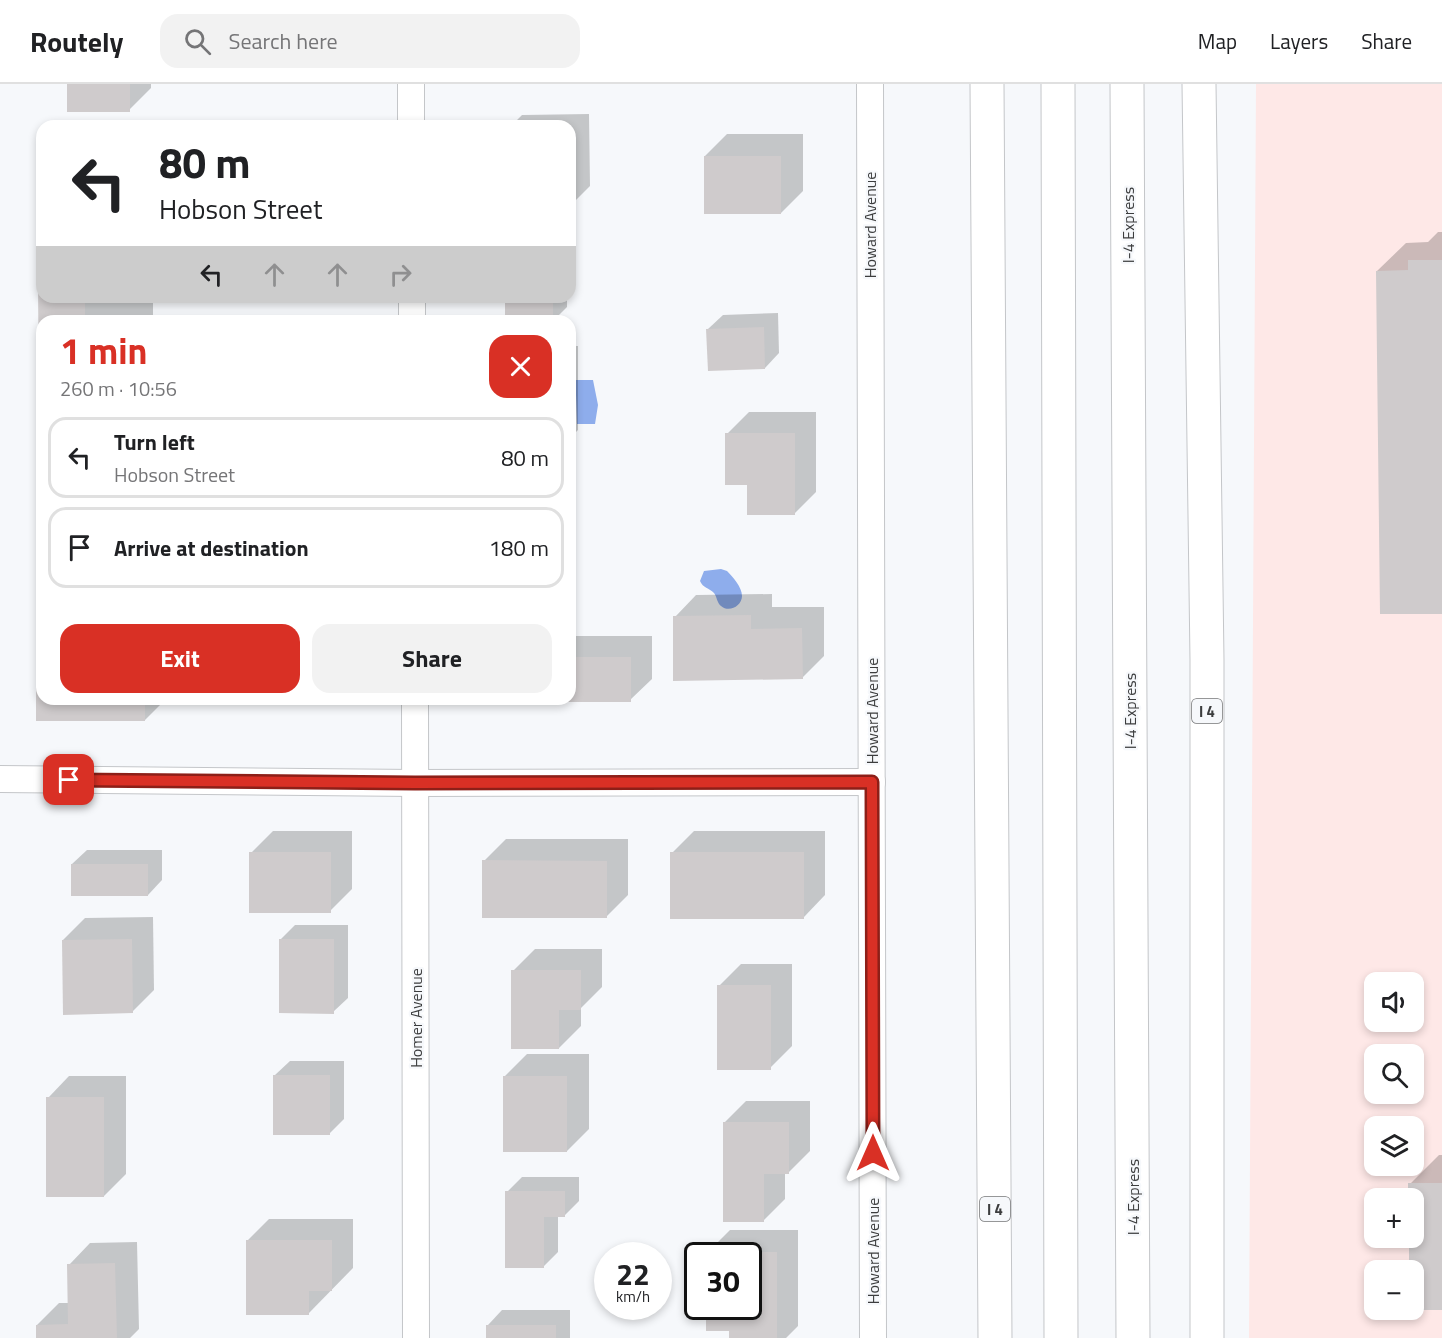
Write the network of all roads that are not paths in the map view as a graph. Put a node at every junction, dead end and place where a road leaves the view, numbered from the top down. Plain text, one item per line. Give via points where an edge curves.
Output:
1 (411, 84) edge
2 (870, 84) edge
3 (987, 84) edge
4 (1058, 84) edge
5 (1127, 84) edge
6 (1199, 84) edge
7 (411, 120) edge
8 (415, 705) edge
9 (0, 779) edge
10 (872, 782) junction
11 (415, 783) junction
12 (416, 1338) edge
13 (873, 1338) edge
14 (995, 1338) edge
15 (1061, 1338) edge
16 (1133, 1338) edge
17 (1207, 1338) edge

1 - 7 street
2 - 10 street, Howard Avenue
3 - 14 highway, I 4
4 - 15 highway
5 - 16 highway, I-4 Express
6 - 17 highway, I 4 via 1207,660
8 - 11 street, Homer Avenue
9 - 11 street
10 - 11 street
10 - 13 street, Howard Avenue
11 - 12 street, Homer Avenue

